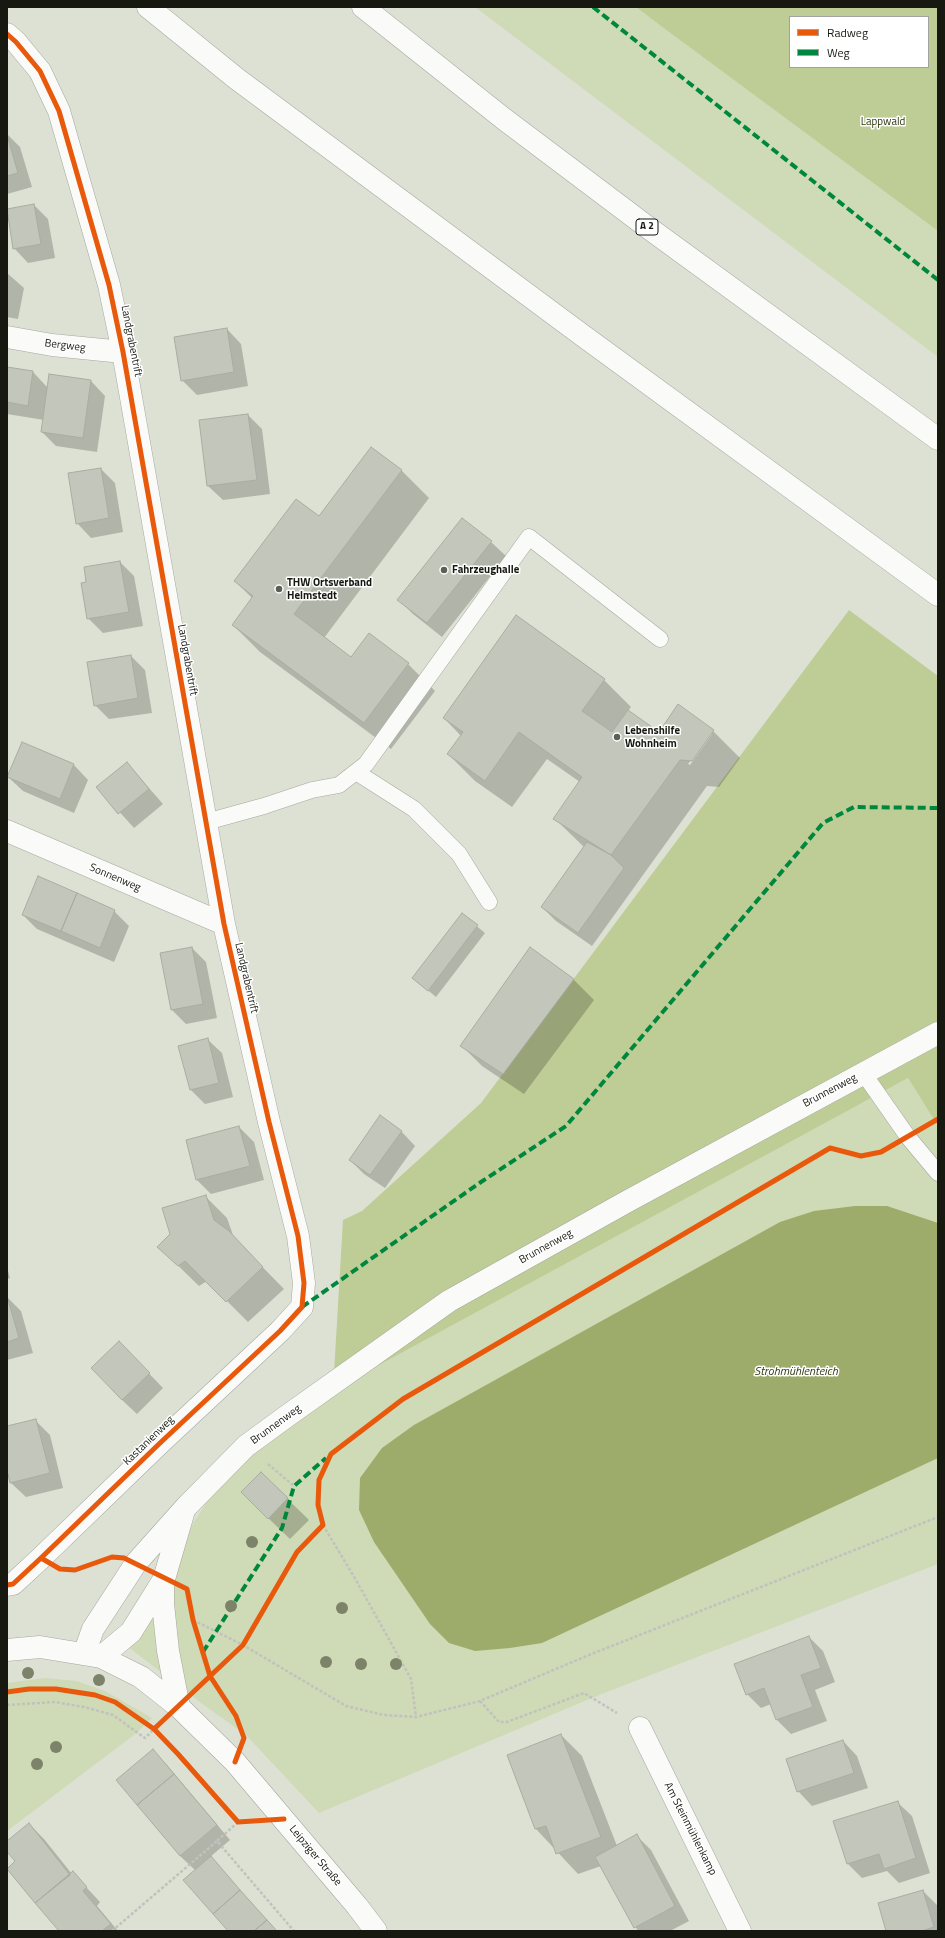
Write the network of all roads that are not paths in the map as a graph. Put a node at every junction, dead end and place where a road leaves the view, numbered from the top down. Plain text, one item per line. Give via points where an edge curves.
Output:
1 (148, 7) edge
2 (363, 7) edge
3 (7, 34) edge
4 (7, 337) edge
5 (123, 352) junction
6 (938, 439) edge
7 (938, 596) edge
8 (660, 639) dead end
9 (356, 772) junction
10 (206, 822) junction
11 (7, 831) edge
12 (489, 902) dead end
13 (224, 924) junction
14 (938, 1033) edge
15 (864, 1074) junction
16 (938, 1173) edge
17 (302, 1307) joint
18 (186, 1507) junction
19 (164, 1579) junction
20 (7, 1585) edge
21 (7, 1650) edge
22 (92, 1655) junction
23 (179, 1707) junction
24 (640, 1728) road end
25 (376, 1931) edge
26 (740, 1931) edge

1 - 7 main road via 250,88
2 - 6 main road, A 2 via 504,119 650,229
3 - 5 main road, Landgrabentrift via 40,71 59,111 109,285
4 - 5 main road, Bergweg via 52,345
5 - 10 main road, Landgrabentrift
8 - 9 lane via 529,537 366,764
9 - 10 lane via 339,785 312,790
9 - 12 lane via 414,809 459,854
10 - 13 main road, Landgrabentrift
11 - 13 main road, Sonnenweg
13 - 17 main road, Landgrabentrift via 298,1236 304,1283
14 - 15 main road, Brunnenweg
15 - 16 lane via 908,1137
15 - 18 main road, Brunnenweg via 448,1301 246,1446
17 - 20 main road, Kastanienweg via 280,1331 41,1558 13,1584
18 - 19 main road, Brunnenweg
18 - 22 main road, Brunnenweg via 136,1563 93,1629
19 - 22 main road, Brunnenweg via 131,1632
19 - 23 main road via 163,1604 168,1650
21 - 22 main road, Leipziger Straße via 40,1648
22 - 23 main road, Leipziger Straße via 140,1677
23 - 25 main road, Leipziger Straße via 235,1762
24 - 26 main road, Am Steinmühlenkamp

